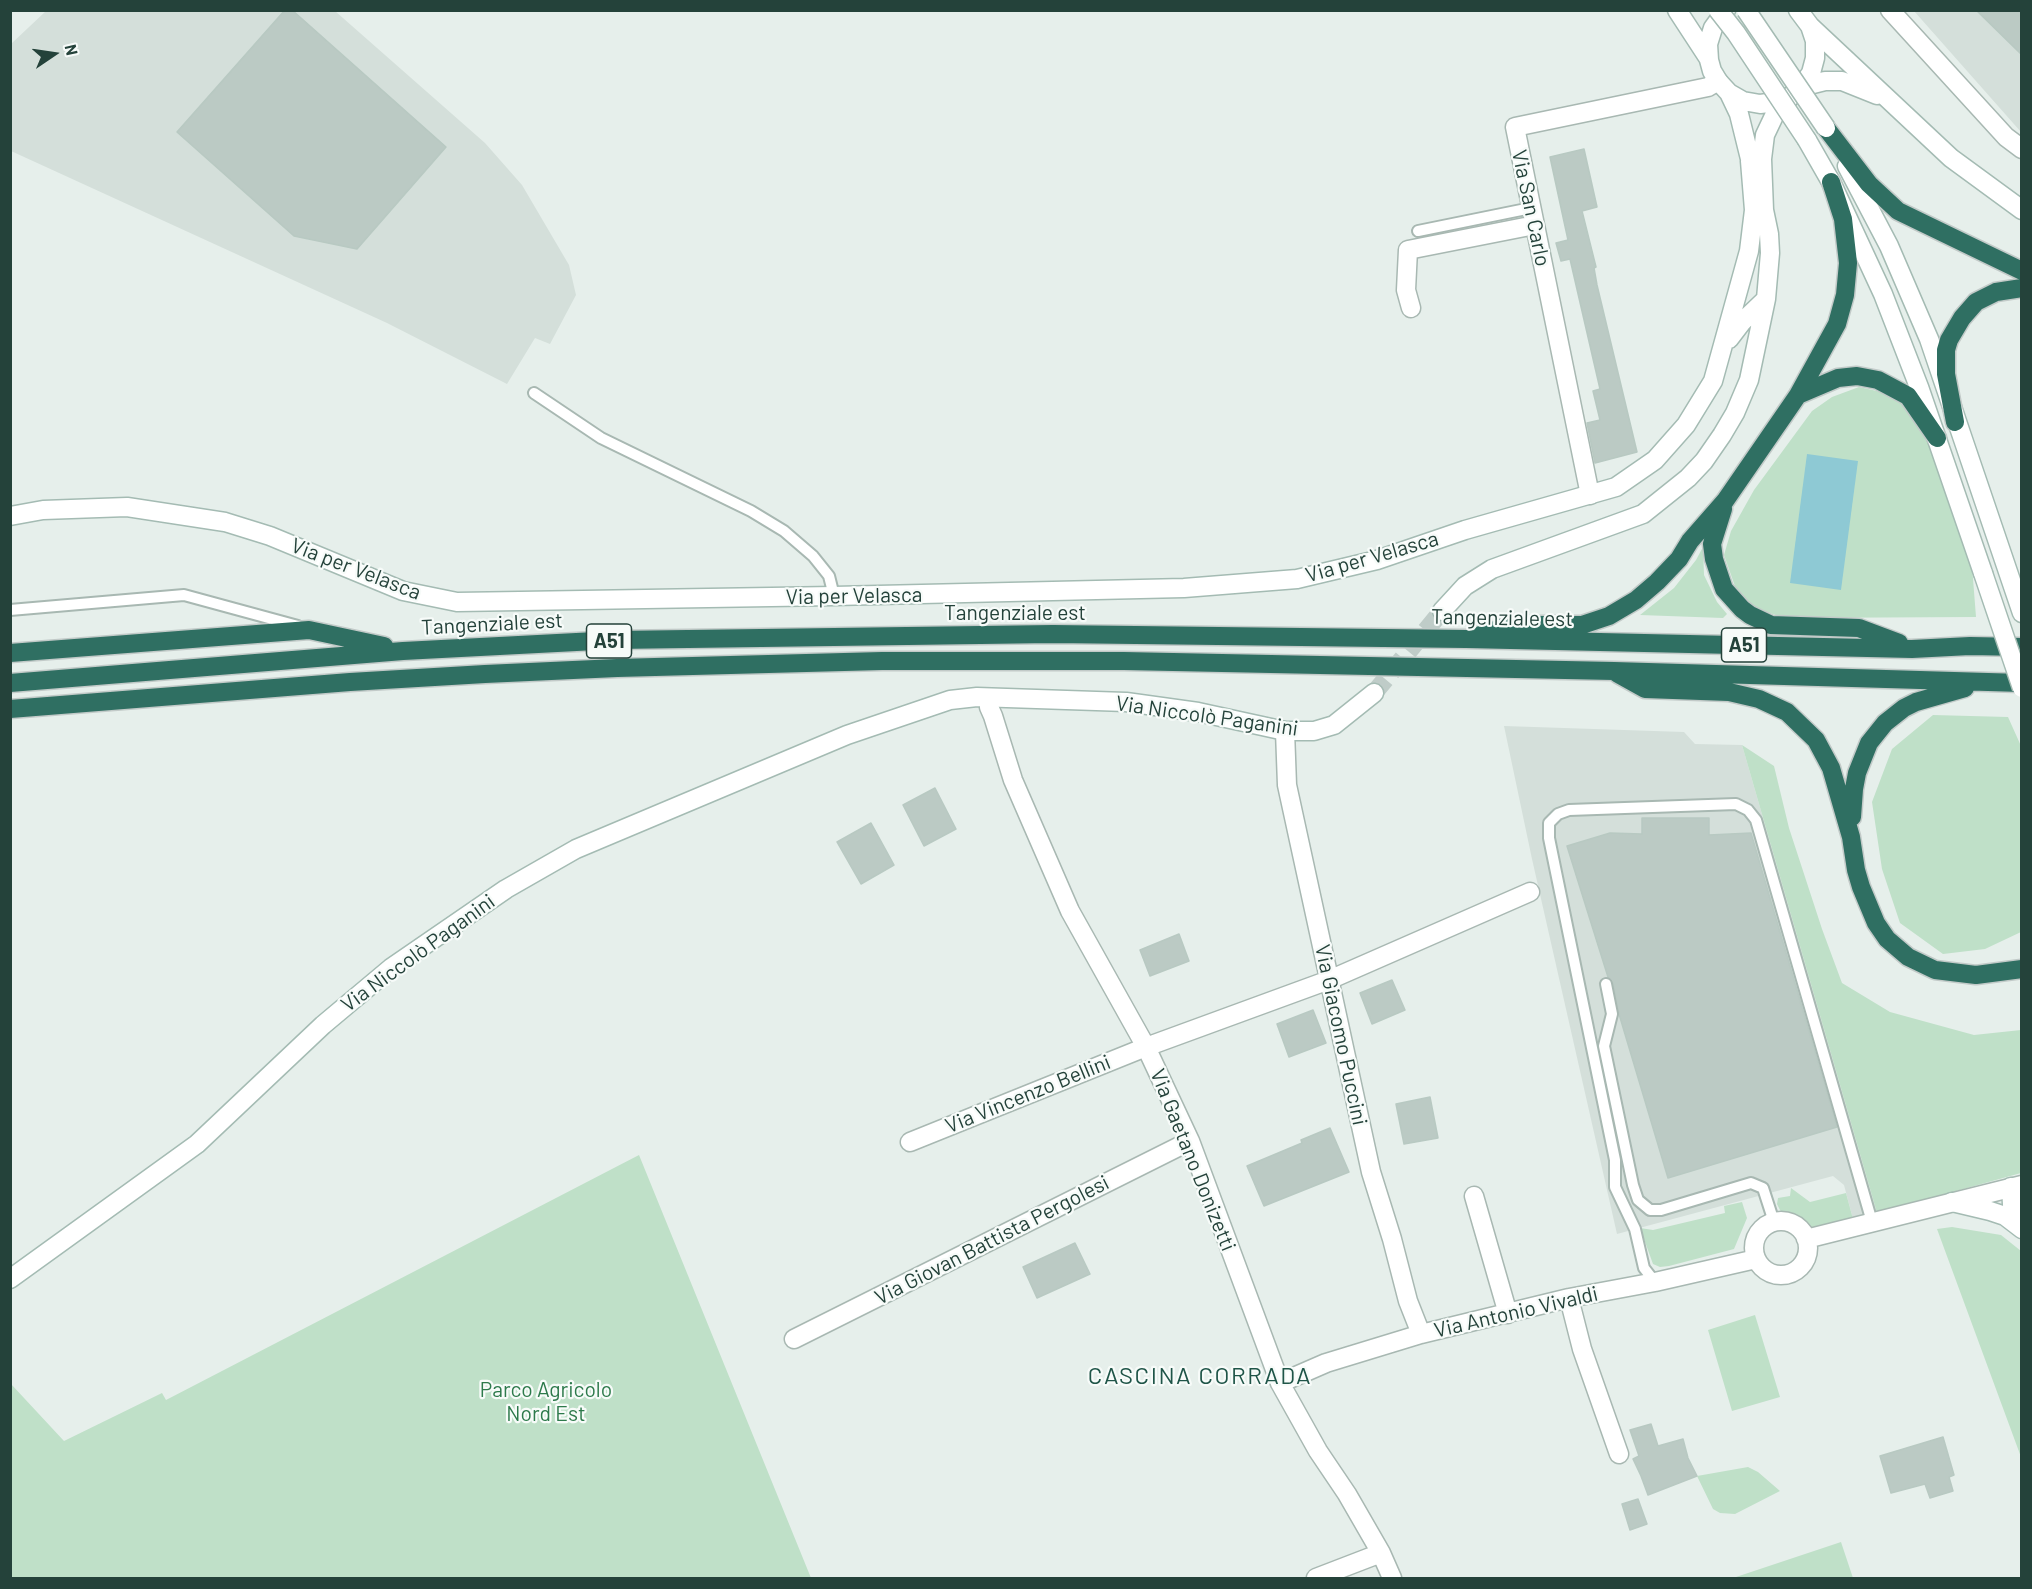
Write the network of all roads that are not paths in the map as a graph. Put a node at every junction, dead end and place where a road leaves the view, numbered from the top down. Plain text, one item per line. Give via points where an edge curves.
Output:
1 (1677, 10) edge
2 (1718, 10) edge
3 (1726, 10) edge
4 (1746, 10) edge
5 (1890, 10) edge
6 (1802, 15) edge
7 (1709, 60) junction
8 (1723, 87) junction
9 (1796, 91) junction
10 (1888, 99) junction
11 (1826, 128) junction
12 (2022, 149) edge
13 (1750, 161) junction
14 (1831, 182) junction
15 (1764, 210) junction
16 (2022, 210) edge
17 (1533, 217) junction
18 (1418, 231) dead end
19 (2022, 271) edge
20 (2022, 288) edge
21 (1766, 299) junction
22 (1410, 308) dead end
23 (1724, 345) junction
24 (534, 393) dead end
25 (1798, 395) junction
26 (1955, 422) junction
27 (1937, 438) junction
28 (1590, 495) junction
29 (1725, 501) junction
30 (10, 516) edge
31 (834, 596) junction
32 (10, 610) edge
33 (1443, 611) tunnel mouth
34 (2022, 613) edge
35 (309, 630) junction
36 (2022, 637) edge
37 (1466, 639) junction
38 (1970, 646) junction
39 (1912, 648) junction
40 (2022, 648) edge
41 (403, 651) junction
42 (10, 654) edge
43 (1614, 672) junction
44 (1987, 682) junction
45 (10, 683) edge
46 (2022, 683) edge
47 (2022, 688) edge
48 (1374, 693) tunnel mouth
49 (988, 700) junction
50 (10, 709) edge
51 (1285, 731) junction
52 (1851, 837) junction
53 (1530, 892) dead end
54 (2022, 956) edge
55 (2022, 969) edge
56 (1976, 975) junction
57 (1329, 980) junction
58 (1606, 984) dead end
59 (1146, 1047) junction
60 (1190, 1141) junction
61 (910, 1142) dead end
62 (2018, 1188) edge
63 (1474, 1196) dead end
64 (1952, 1202) junction
65 (1773, 1222) junction
66 (1872, 1222) junction
67 (2018, 1225) edge
68 (1806, 1239) junction
69 (1756, 1259) junction
70 (10, 1279) edge
71 (1655, 1282) junction
72 (1569, 1298) junction
73 (1508, 1314) junction
74 (1421, 1334) junction
75 (794, 1340) dead end
76 (1280, 1383) junction
77 (1619, 1454) dead end
78 (1382, 1553) junction
79 (1316, 1578) edge
80 (1392, 1578) edge

1 - 7 street, Via per Velasca
2 - 14 street, bridge via 1807,140
3 - 7 street via 1713,28
4 - 11 street, bridge
5 - 12 street via 2006,137
6 - 9 street via 1815,41 1815,58 1810,73
6 - 10 street
7 - 8 street, Via per Velasca
8 - 9 street via 1743,101 1760,104 1776,102
8 - 13 street, Via per Velasca via 1739,114
8 - 17 street, Via San Carlo via 1515,127
9 - 10 street via 1825,81 1842,81
9 - 15 street via 1774,116 1765,135
10 - 16 street via 1951,158
11 - 19 highway via 1891,206
11 - 26 street via 1889,246 1929,339
13 - 15 street, Via per Velasca
13 - 23 street, Via per Velasca via 1753,226
14 - 25 highway via 1847,243 1845,296 1833,334
14 - 27 street via 1882,294
15 - 21 street via 1770,253
17 - 18 lane
17 - 22 street via 1408,250 1406,290
17 - 28 street, Via San Carlo
20 - 26 highway via 1996,292 1976,302 1949,339 1946,374
21 - 23 street
21 - 33 street via 1744,394 1722,435 1688,478 1643,514 1480,576 1465,586
23 - 28 street, Via per Velasca via 1708,390 1669,446 1622,483
24 - 31 lane via 602,438 784,531 829,576
25 - 27 highway via 1838,378 1878,380 1908,396
25 - 29 highway
26 - 34 street
27 - 47 street, bridge
28 - 31 street, Via per Velasca via 1465,530 1377,560 1297,579 1184,588
29 - 37 highway via 1657,582 1609,616 1582,625 1511,626
29 - 39 highway via 1713,553 1724,590 1742,609 1771,625 1859,628
30 - 31 street, Via per Velasca via 44,510 127,507 225,522 270,536 403,591 457,602
32 - 35 lane via 184,595
35 - 41 highway
35 - 42 highway
36 - 38 highway
37 - 39 highway, Tangenziale est / A51
37 - 41 highway, Tangenziale est / A51 via 1053,634 615,640
38 - 39 highway, Tangenziale est / A51
38 - 40 highway, Tangenziale est / A51
41 - 45 highway, Tangenziale est / A51
43 - 44 highway, A51
43 - 50 highway, A51 via 882,661 485,674
43 - 52 highway via 1645,689 1729,692 1760,699 1787,712 1822,749 1838,786
44 - 46 highway, A51
44 - 52 highway via 1916,702 1880,729 1869,743 1857,773
48 - 51 street, Via Niccolò Paganini via 1334,725
49 - 51 street, Via Niccolò Paganini via 1126,702
49 - 59 street, Via Gaetano Donizetti via 989,717 1013,780 1070,911
49 - 70 street, Via Niccolò Paganini via 950,700 847,735 576,849 506,889 371,984 197,1144
51 - 57 street, Via Giacomo Puccini via 1287,785
52 - 56 highway via 1861,887 1887,939 1908,957 1935,970
53 - 57 street, Via Vincenzo Bellini
54 - 56 highway
55 - 56 highway
57 - 59 street, Via Vincenzo Bellini
57 - 74 street, Via Giacomo Puccini via 1371,1172
58 - 65 lane via 1612,1014 1604,1046 1638,1200 1650,1210 1661,1210 1751,1183 1763,1188
59 - 60 street, Via Gaetano Donizetti
59 - 61 street, Via Vincenzo Bellini
60 - 75 street, Via Giovan Battista Pergolesi
60 - 76 street, Via Gaetano Donizetti
62 - 64 street
62 - 67 street
63 - 73 street
64 - 66 street
64 - 67 street via 1981,1208
65 - 68 street via 1797,1226
65 - 69 street via 1759,1232
66 - 68 street
66 - 71 lane via 1756,820 1736,804 1569,810 1549,823 1549,838 1615,1160 1615,1186 1635,1229 1644,1268
68 - 69 street via 1808,1248 1803,1264 1788,1274 1773,1274
69 - 71 street, Via Antonio Vivaldi
71 - 72 street, Via Antonio Vivaldi
72 - 73 street, Via Antonio Vivaldi
72 - 77 street via 1582,1349
73 - 74 street, Via Antonio Vivaldi
74 - 76 street, Via Antonio Vivaldi via 1326,1363
76 - 78 street, Via Gaetano Donizetti
78 - 79 street
78 - 80 street, Via Gaetano Donizetti

